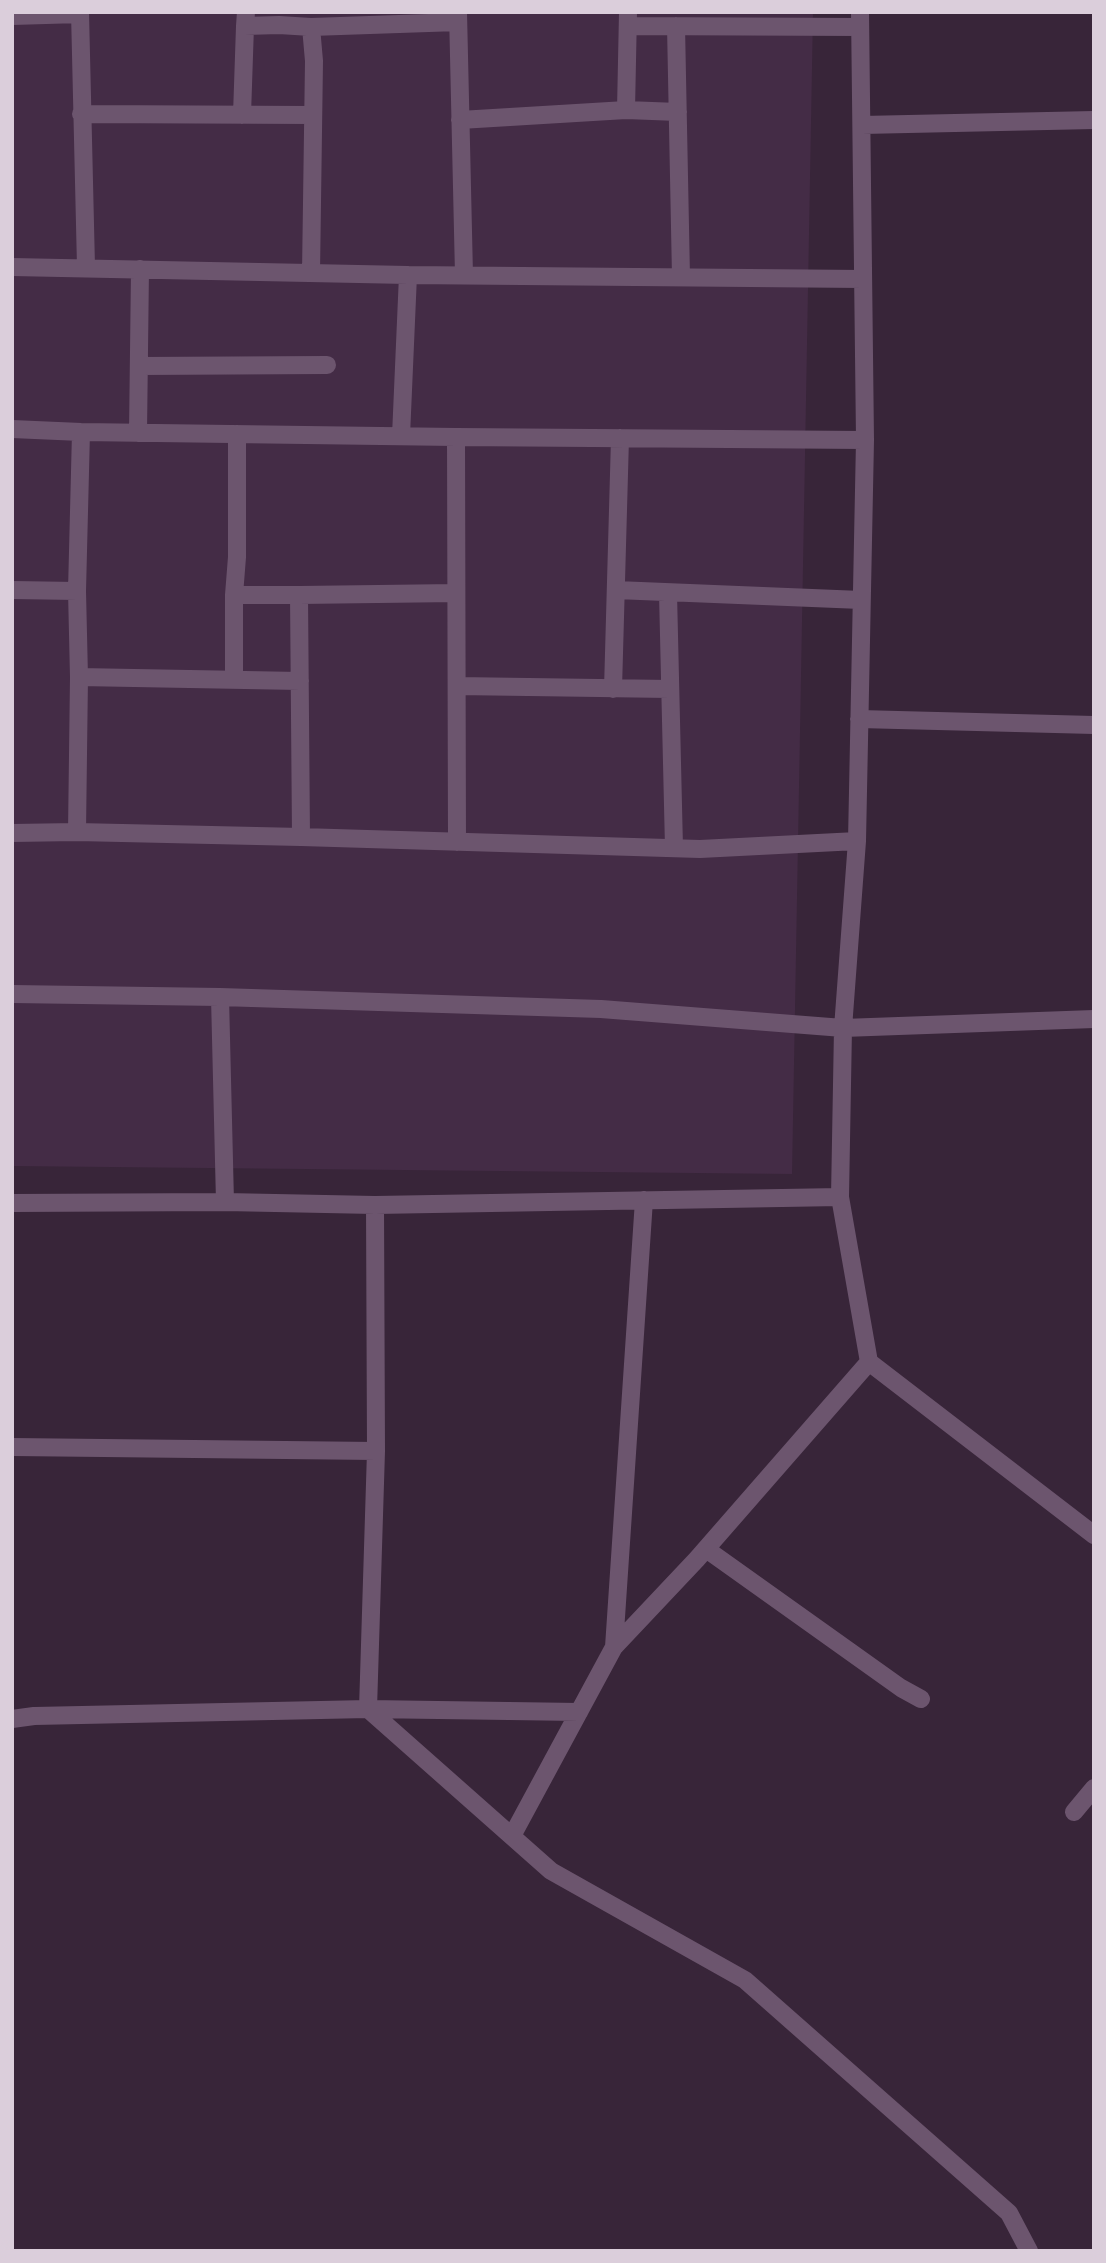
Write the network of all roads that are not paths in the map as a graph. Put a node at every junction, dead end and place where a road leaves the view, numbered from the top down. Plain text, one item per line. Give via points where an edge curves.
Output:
1 (80, 13) edge
2 (12, 16) edge
3 (458, 17) edge
4 (245, 19) edge
5 (628, 19) edge
6 (860, 20) edge
7 (676, 26) junction
8 (312, 27) junction
9 (626, 110) junction
10 (678, 112) junction
11 (81, 114) junction
12 (242, 115) junction
13 (313, 115) junction
14 (460, 120) junction
15 (1094, 120) edge
16 (862, 124) junction
17 (12, 267) edge
18 (86, 268) junction
19 (140, 269) junction
20 (311, 272) junction
21 (408, 275) junction
22 (464, 275) junction
23 (681, 277) junction
24 (863, 279) junction
25 (327, 365) dead end
26 (139, 366) junction
27 (12, 429) edge
28 (81, 432) junction
29 (138, 433) junction
30 (237, 434) junction
31 (401, 436) junction
32 (456, 437) junction
33 (620, 438) junction
34 (865, 440) junction
35 (12, 590) edge
36 (616, 590) junction
37 (77, 591) junction
38 (456, 593) junction
39 (668, 593) junction
40 (299, 595) junction
41 (234, 596) junction
42 (861, 600) junction
43 (79, 677) junction
44 (234, 680) junction
45 (300, 681) junction
46 (457, 686) junction
47 (612, 689) junction
48 (670, 689) junction
49 (859, 719) junction
50 (1094, 725) edge
51 (77, 832) junction
52 (12, 833) edge
53 (301, 837) junction
54 (857, 841) junction
55 (457, 842) junction
56 (674, 848) junction
57 (12, 994) edge
58 (220, 997) junction
59 (1094, 1019) edge
60 (843, 1028) junction
61 (840, 1197) junction
62 (644, 1200) junction
63 (225, 1202) junction
64 (12, 1203) edge
65 (375, 1205) junction
66 (869, 1362) junction
67 (12, 1447) edge
68 (376, 1451) junction
69 (1094, 1535) edge
70 (706, 1549) junction
71 (614, 1647) junction
72 (920, 1699) dead end
73 (368, 1709) junction
74 (579, 1712) junction
75 (12, 1718) edge
76 (1094, 1788) edge
77 (1074, 1812) dead end
78 (512, 1836) junction
79 (1028, 2251) edge

1 - 2 street
1 - 11 street
3 - 8 street
3 - 14 street
4 - 8 street
4 - 12 street
5 - 7 street
5 - 9 street
6 - 7 street
6 - 16 street
7 - 10 street
8 - 13 street
9 - 10 street
9 - 14 street
10 - 23 street
11 - 12 street
11 - 18 street
12 - 13 street
13 - 20 street
14 - 22 street
15 - 16 street
16 - 24 street
17 - 18 street
18 - 19 street
19 - 20 street
19 - 26 street
20 - 21 street
21 - 22 street
21 - 31 street
22 - 23 street
23 - 24 street
24 - 34 street
25 - 26 street
26 - 29 street
27 - 28 street
28 - 29 street
28 - 37 street
29 - 30 street
30 - 31 street
30 - 41 street
31 - 32 street
32 - 33 street
32 - 38 street
33 - 34 street
33 - 36 street
34 - 42 street
35 - 37 street
36 - 39 street
36 - 47 street
37 - 43 street
38 - 40 street
38 - 46 street
39 - 42 street
39 - 48 street
40 - 41 street
40 - 45 street
41 - 44 street
42 - 49 street
43 - 44 street
43 - 51 street
44 - 45 street
45 - 53 street
46 - 47 street
46 - 55 street
47 - 48 street
48 - 56 street
49 - 50 street
49 - 54 street
51 - 52 street
51 - 53 street
53 - 55 street
54 - 56 street
54 - 60 street
55 - 56 street
57 - 58 street
58 - 60 street via 601,1009
58 - 63 street
59 - 60 street
60 - 61 street
61 - 62 street
61 - 66 street
62 - 65 street
62 - 71 street
63 - 64 street
63 - 65 street
65 - 68 street
66 - 69 street
66 - 70 street
67 - 68 street
68 - 73 street
70 - 71 street
70 - 72 street
71 - 74 street
73 - 74 street
73 - 75 street
73 - 78 street
74 - 78 street
76 - 77 street
78 - 79 street via 551,1871 745,1980 1009,2213

